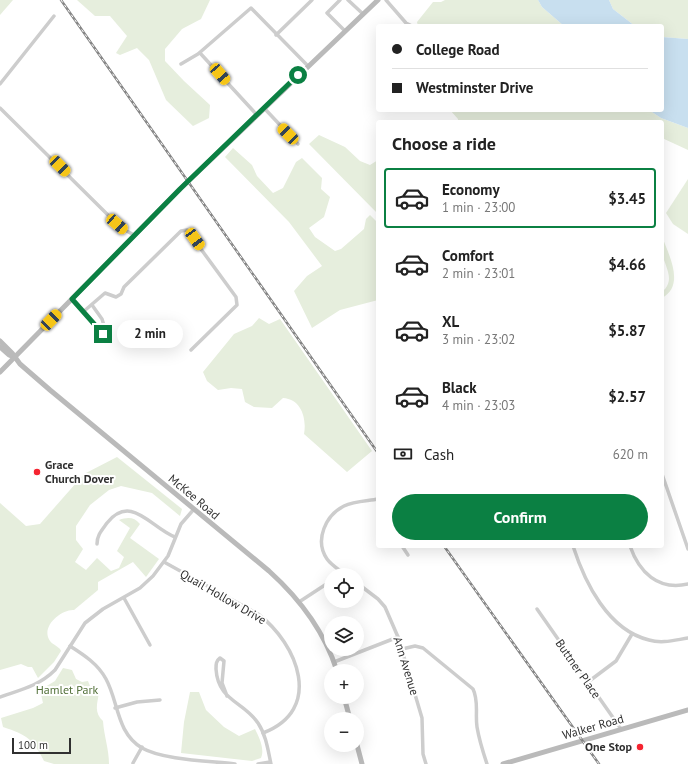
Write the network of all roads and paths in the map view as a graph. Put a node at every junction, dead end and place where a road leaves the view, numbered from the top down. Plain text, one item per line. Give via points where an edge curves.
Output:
1 (312, 0) edge
2 (340, 0) edge
3 (348, 0) edge
4 (378, 0) edge
5 (386, 0) edge
6 (363, 14) junction
7 (54, 16) dead end
8 (408, 24) edge
9 (345, 31) junction
10 (276, 35) junction
11 (200, 53) junction
12 (181, 64) dead end
13 (308, 66) junction
14 (0, 84) edge
15 (0, 108) edge
16 (264, 108) junction
17 (257, 115) junction
18 (298, 144) dead end
19 (134, 235) junction
20 (72, 299) junction
21 (92, 305) junction
22 (83, 312) junction
23 (0, 341) edge
24 (0, 347) edge
25 (191, 350) dead end
26 (14, 357) junction
27 (0, 372) edge
28 (664, 480) edge
29 (376, 499) edge
30 (194, 509) junction
31 (175, 537) junction
32 (97, 544) dead end
33 (403, 548) edge
34 (574, 548) edge
35 (631, 548) edge
36 (688, 549) edge
37 (408, 555) dead end
38 (164, 562) junction
39 (337, 568) edge
40 (688, 584) edge
41 (324, 586) edge
42 (364, 588) edge
43 (124, 598) junction
44 (299, 602) junction
45 (537, 609) dead end
46 (632, 634) junction
47 (398, 637) junction
48 (688, 638) edge
49 (70, 646) junction
50 (150, 646) dead end
51 (402, 649) junction
52 (334, 662) joint
53 (588, 682) junction
54 (227, 696) junction
55 (0, 697) edge
56 (160, 700) dead end
57 (115, 708) junction
58 (688, 710) edge
59 (621, 730) junction
60 (263, 733) junction
61 (142, 747) junction
62 (359, 752) edge
63 (189, 758) junction
64 (133, 763) edge
65 (271, 763) edge
66 (189, 764) edge
67 (235, 764) edge
68 (258, 764) edge
69 (362, 764) edge
70 (426, 764) edge
71 (487, 764) edge
72 (503, 764) edge

1 - 10 street
2 - 9 street via 327,13
3 - 6 street
4 - 6 street
5 - 8 street
6 - 9 street
7 - 14 street
9 - 13 street
10 - 11 street via 251,8
10 - 13 street
11 - 12 street
11 - 17 street
13 - 16 street
15 - 19 street via 110,217
16 - 17 street
16 - 18 street
17 - 19 street
19 - 20 street
20 - 22 street
20 - 26 street
21 - 22 street
21 - 22 street via 102,319 104,333
21 - 25 street via 107,293 116,297 121,294 181,231 187,230 238,302
23 - 26 street, McKee Road
24 - 26 street, McKee Road via 9,356
26 - 27 street
26 - 30 street, McKee Road
28 - 36 street
29 - 39 street via 344,506 331,515 325,524 322,537 324,554
30 - 31 street
30 - 44 street, McKee Road via 269,571
31 - 32 street via 163,532 137,513 124,511 111,518 99,533
31 - 38 street
33 - 37 street
34 - 46 street via 583,576 590,587 612,617
35 - 40 street via 639,566 653,580 670,585
38 - 43 street via 148,582
38 - 60 street, Quail Hollow Drive via 258,614 271,625 287,646 298,676 298,700 286,721
41 - 44 street
42 - 47 street, Ann Avenue via 385,607
43 - 49 street via 91,618
43 - 50 street
44 - 52 street, McKee Road via 320,629
45 - 53 street, Buttner Place
46 - 48 street via 650,641 663,642
46 - 53 street via 616,661
47 - 51 street, Ann Avenue
47 - 52 street
49 - 55 street via 49,676 38,684
49 - 57 street via 98,668 106,679
51 - 70 street, Ann Avenue via 422,718 423,754
51 - 71 street via 415,646 423,648 473,689 478,733
53 - 59 street, Buttner Place
54 - 54 street via 222,683 224,661 220,658 216,664 217,677 220,687
54 - 60 street via 254,717
56 - 57 street via 136,702
57 - 61 street via 126,733
58 - 59 street, Walker Road
59 - 72 street, Walker Road
60 - 65 street
61 - 63 street via 161,754
61 - 64 street
62 - 69 street
63 - 66 street
63 - 67 street
65 - 68 street

